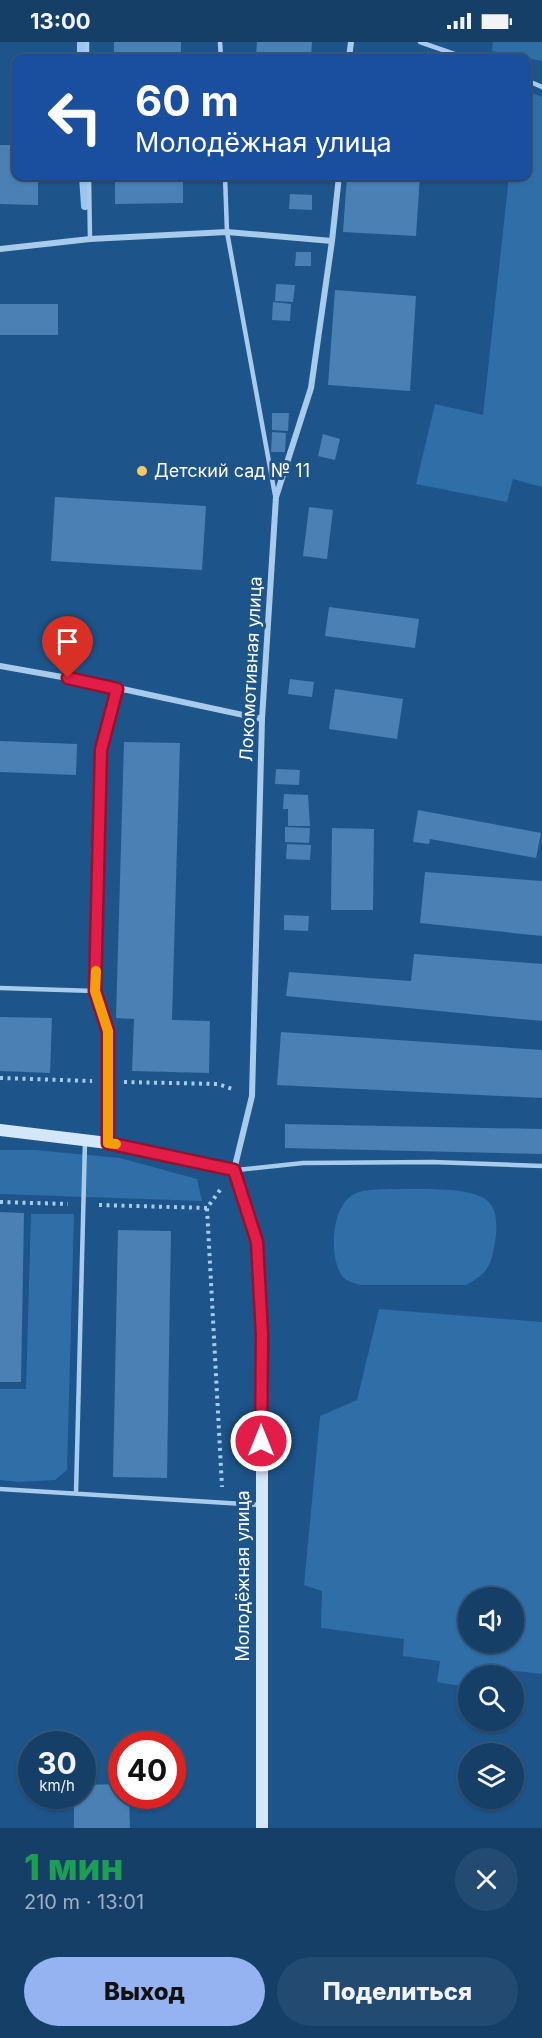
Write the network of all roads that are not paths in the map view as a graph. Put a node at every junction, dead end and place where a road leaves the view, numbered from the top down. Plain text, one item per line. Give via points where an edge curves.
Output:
1 (420, 42) edge
2 (454, 54) edge
3 (89, 180) edge
4 (225, 180) edge
5 (339, 180) edge
6 (227, 232) junction
7 (90, 239) junction
8 (332, 241) junction
9 (0, 249) edge
10 (276, 497) junction
11 (0, 666) edge
12 (117, 689) junction
13 (262, 720) junction
14 (0, 988) edge
15 (95, 991) junction
16 (0, 1130) edge
17 (85, 1141) junction
18 (108, 1143) junction
19 (542, 1166) edge
20 (234, 1170) junction
21 (0, 1489) edge
22 (76, 1493) junction
23 (261, 1505) junction
24 (262, 1828) edge

1 - 2 lane
3 - 7 lane
4 - 6 lane
5 - 8 street, Локомотивная улица
6 - 7 street
6 - 8 street
6 - 10 lane
7 - 9 street
8 - 10 street, Локомотивная улица via 310,388
10 - 13 street, Локомотивная улица
11 - 12 street
12 - 13 street
12 - 15 lane via 101,750
13 - 20 street, Локомотивная улица via 252,1096
14 - 15 lane
15 - 18 lane via 108,1031
16 - 17 street
17 - 18 street
17 - 22 lane
18 - 20 street
19 - 20 lane via 314,1163
20 - 23 street, Молодёжная улица via 257,1242 262,1335
21 - 22 lane
22 - 23 lane
23 - 24 street, Молодёжная улица

